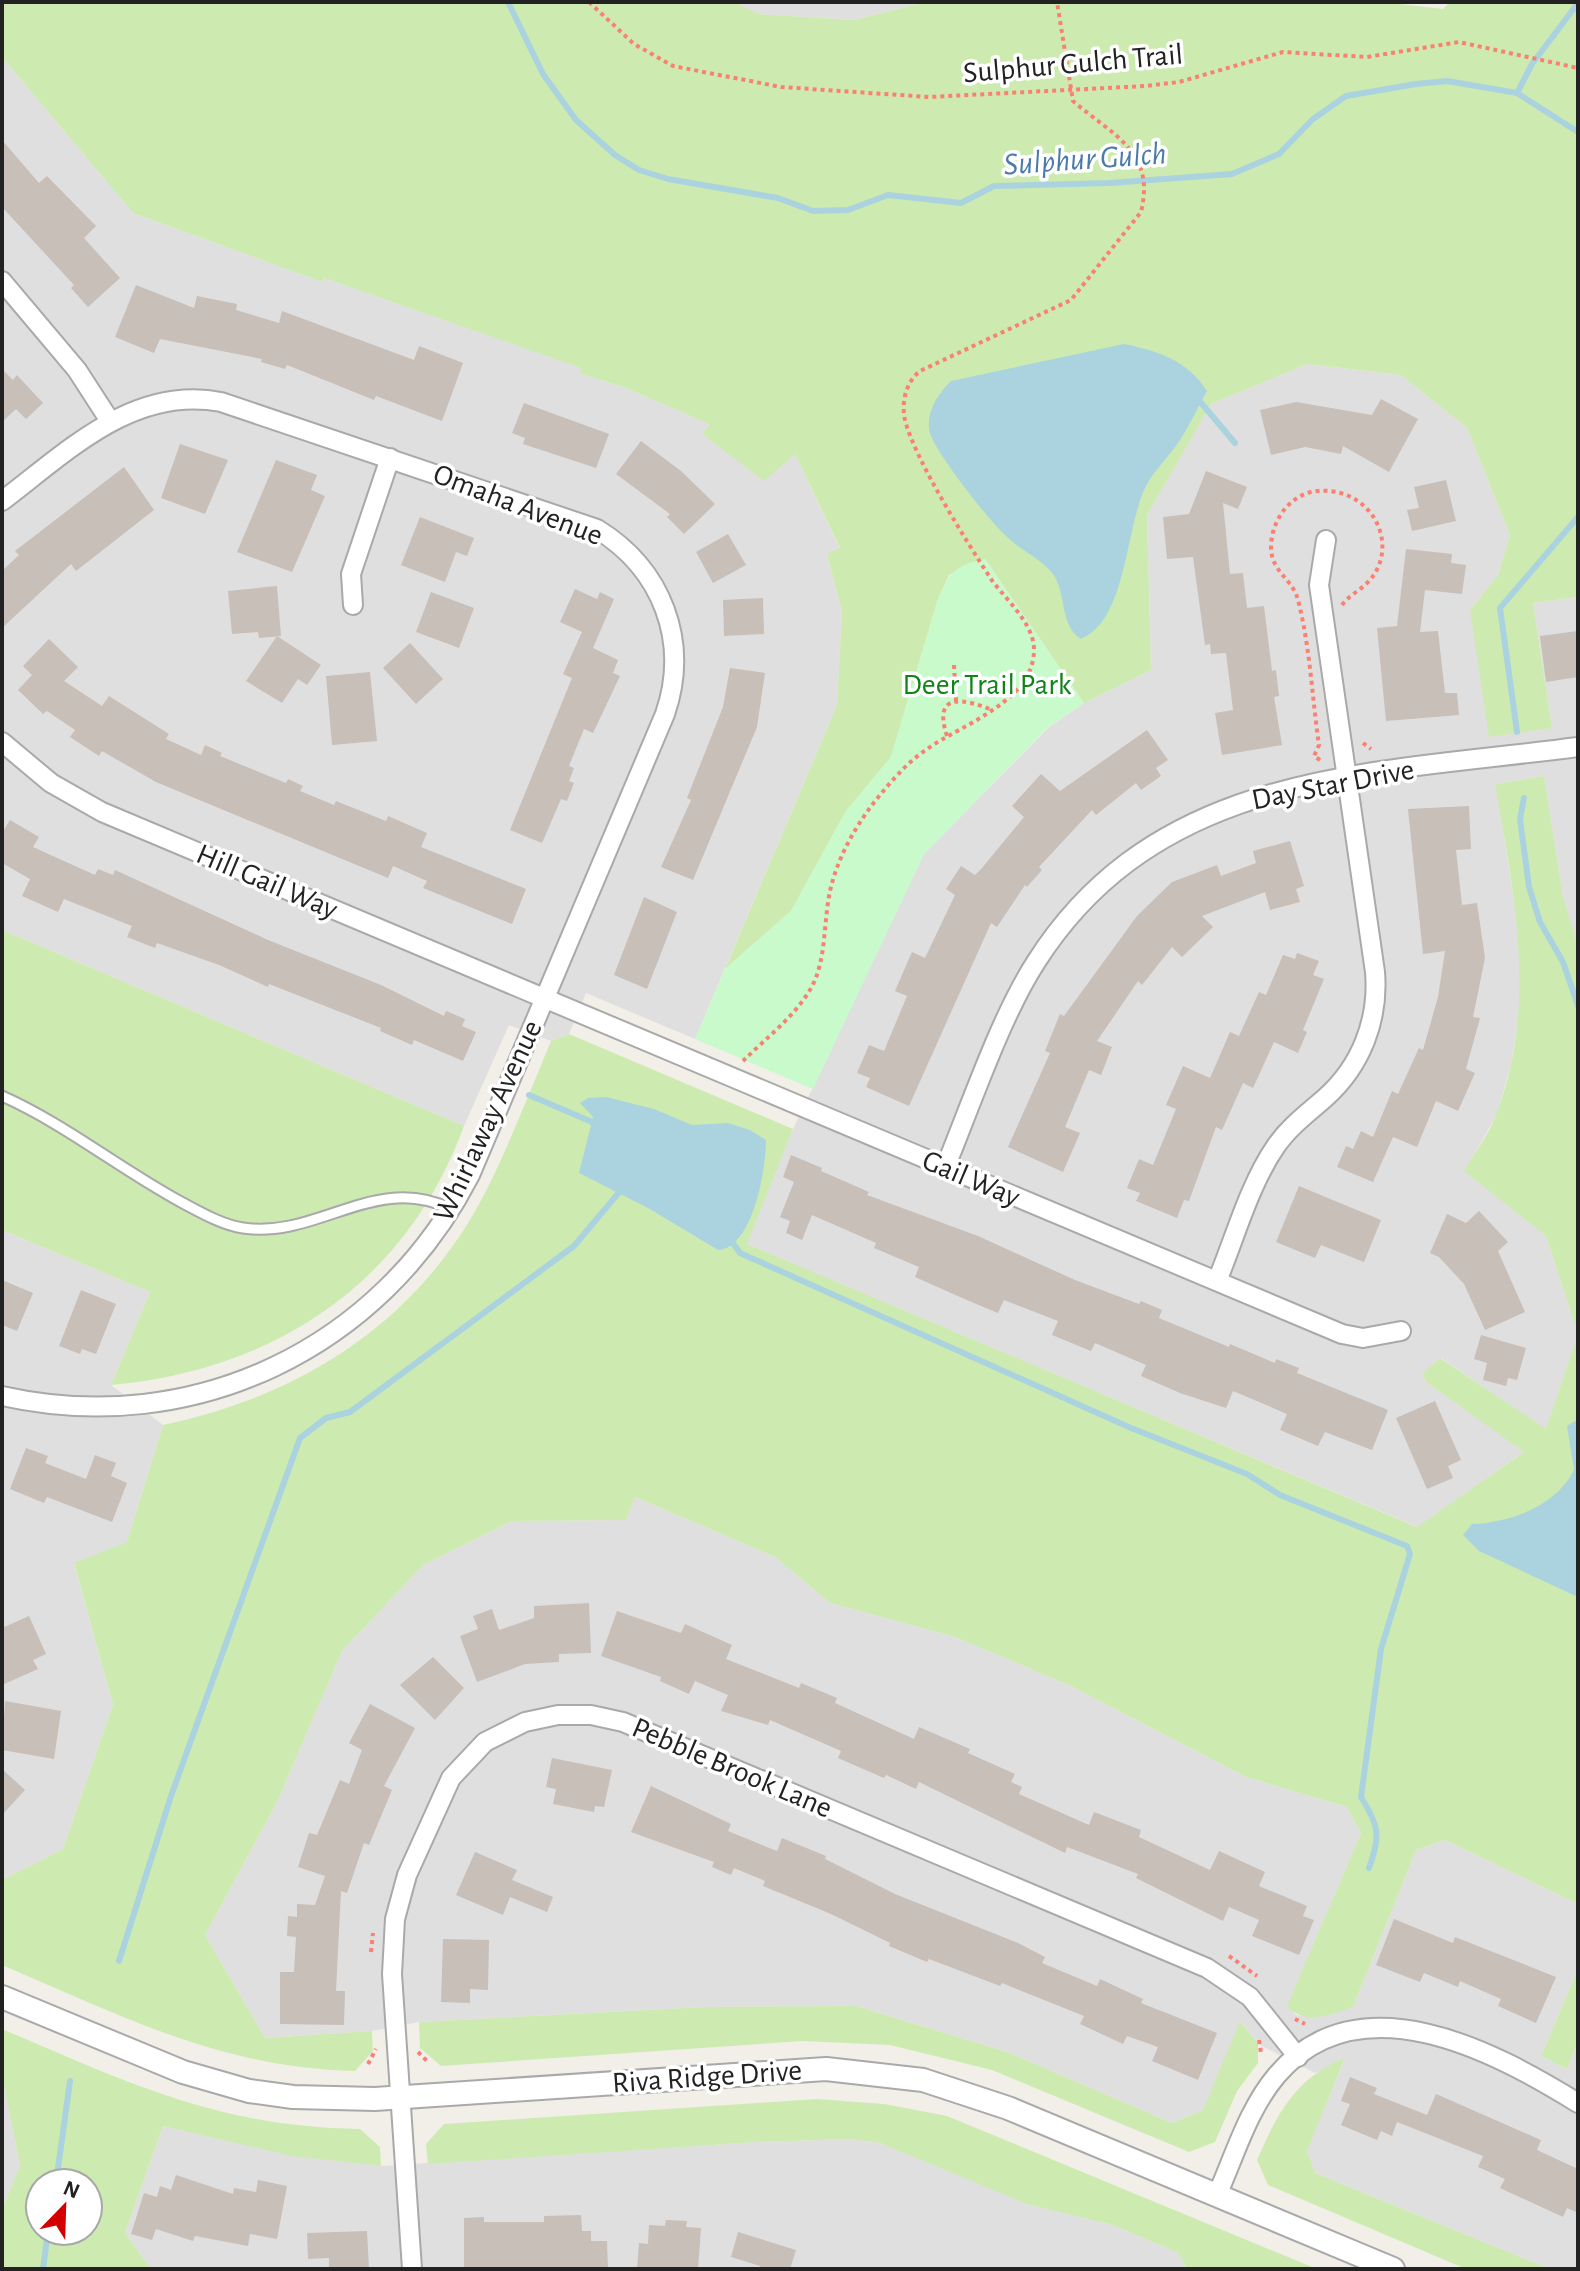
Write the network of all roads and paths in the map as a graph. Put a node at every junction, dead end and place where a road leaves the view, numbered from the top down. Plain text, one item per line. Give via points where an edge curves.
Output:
1 (589, 2) edge
2 (1057, 2) edge
3 (1578, 68) edge
4 (1070, 89) junction
5 (2, 281) edge
6 (110, 421) junction
7 (390, 458) junction
8 (2, 501) edge
9 (1326, 540) dead end
10 (353, 605) dead end
11 (954, 665) dead end
12 (956, 701) junction
13 (992, 710) junction
14 (947, 736) junction
15 (2, 742) edge
16 (1578, 747) edge
17 (1346, 778) junction
18 (544, 999) junction
19 (743, 1061) dead end
20 (2, 1096) edge
21 (945, 1168) junction
22 (451, 1209) junction
23 (1217, 1281) junction
24 (1401, 1331) dead end
25 (2, 1396) edge
26 (373, 1929) dead end
27 (1225, 1954) dead end
28 (371, 1961) dead end
29 (1262, 1980) dead end
30 (2, 1997) edge
31 (1289, 2011) dead end
32 (1305, 2024) dead end
33 (375, 2034) dead end
34 (1256, 2036) dead end
35 (417, 2049) dead end
36 (1261, 2053) dead end
37 (1298, 2057) junction
38 (427, 2061) dead end
39 (368, 2064) dead end
40 (401, 2098) junction
41 (1578, 2103) edge
42 (1217, 2195) junction
43 (412, 2269) edge
44 (1393, 2269) edge

1 - 4 path, Sulphur Gulch Trail via 649,54 710,76 781,87 929,97
2 - 4 path
3 - 4 path, Sulphur Gulch Trail via 1459,42 1367,57 1283,52 1179,82
4 - 13 path via 1073,101 1135,151 1145,199 1134,223 1071,300 920,371 908,386 905,418 915,446 982,565 1031,637 1033,659 1025,677
5 - 6 street via 77,370
6 - 7 street, Omaha Avenue via 154,402 213,400
6 - 8 street, Omaha Avenue
7 - 10 street via 351,574
7 - 18 street, Omaha Avenue via 597,529 641,564 670,622 675,660 670,699
9 - 17 street via 1319,585
11 - 12 path
12 - 13 path
12 - 14 path via 943,715
13 - 14 path
14 - 19 path via 891,782 856,829 830,891 820,963 811,987
15 - 18 street, Hill Gail Way via 51,783 102,812
16 - 17 street, Day Star Drive
17 - 21 street, Day Star Drive via 1257,796 1205,815 1149,847 1099,885 1059,930 1024,983
17 - 23 street via 1375,972 1371,1022 1347,1074 1270,1155
18 - 21 street, Gail Way
18 - 22 street, Whirlaway Avenue
20 - 22 lane via 145,1183 233,1226 287,1225 406,1195
21 - 23 street, Gail Way
22 - 25 street, Whirlaway Avenue via 412,1264 367,1309 326,1338 249,1378 205,1393 133,1406 68,1406
23 - 24 street, Gail Way via 1342,1334 1363,1338
26 - 28 path
27 - 29 path
30 - 40 street, Riva Ridge Drive via 163,2065 227,2086 293,2097
31 - 32 path
33 - 39 path via 376,2050
34 - 36 path
35 - 38 path
37 - 40 street, Pebble Brook Lane via 1250,1997 1207,1968 632,1726 574,1714 525,1722 485,1742 456,1772 434,1812 407,1875 393,1936
37 - 41 street via 1352,2031 1415,2030 1506,2065
37 - 42 street via 1261,2098
40 - 42 street, Riva Ridge Drive via 796,2070 876,2073 986,2099
40 - 43 street, Pebble Brook Lane
42 - 44 street, Riva Ridge Drive

